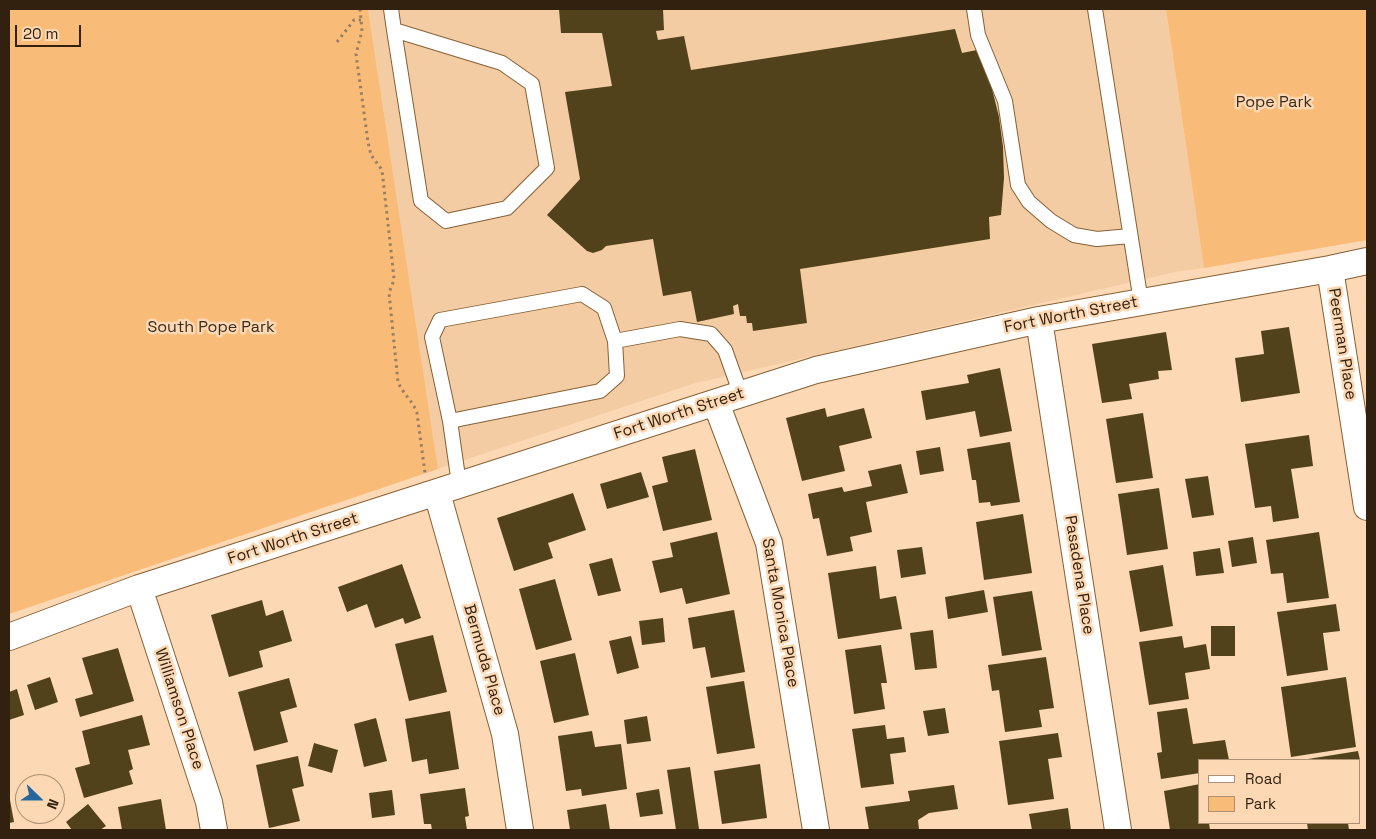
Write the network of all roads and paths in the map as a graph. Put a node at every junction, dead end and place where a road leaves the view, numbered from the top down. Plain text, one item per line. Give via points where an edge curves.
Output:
1 (360, 9) edge
2 (391, 9) edge
3 (974, 9) edge
4 (1095, 9) edge
5 (361, 20) junction
6 (394, 30) junction
7 (337, 42) dead end
8 (1130, 236) junction
9 (1367, 261) edge
10 (1330, 269) junction
11 (1141, 302) junction
12 (1039, 320) junction
13 (615, 341) junction
14 (741, 395) junction
15 (716, 403) junction
16 (450, 421) junction
17 (441, 491) junction
18 (1367, 507) edge
19 (139, 588) junction
20 (9, 638) edge
21 (214, 830) edge
22 (520, 830) edge
23 (816, 830) edge
24 (1118, 830) edge

1 - 5 path
2 - 6 lane
3 - 8 lane via 978,35 1005,101 1018,184 1030,202 1074,235 1097,239
4 - 8 lane
5 - 7 path via 354,20
5 - 17 path via 362,31 356,54 368,142 382,170 394,280 389,293 398,382 415,405
6 - 6 lane via 421,201 446,221 507,208 547,168 532,84 502,63
8 - 11 lane
9 - 10 street, Fort Worth Street
10 - 11 street, Fort Worth Street
10 - 18 street, Peerman Place
11 - 12 street, Fort Worth Street
12 - 14 street, Fort Worth Street via 816,370
12 - 24 street, Pasadena Place
13 - 14 lane via 680,329 711,334 725,350
13 - 16 lane via 617,376 600,391
13 - 16 lane via 604,308 582,294 440,320 432,337
14 - 15 street, Fort Worth Street
15 - 17 street, Fort Worth Street
15 - 23 street, Santa Monica Place via 770,542
16 - 17 lane
17 - 19 street, Fort Worth Street
17 - 22 street, Bermuda Place via 505,734
19 - 20 street, Fort Worth Street
19 - 21 street, Williamson Place via 209,802

